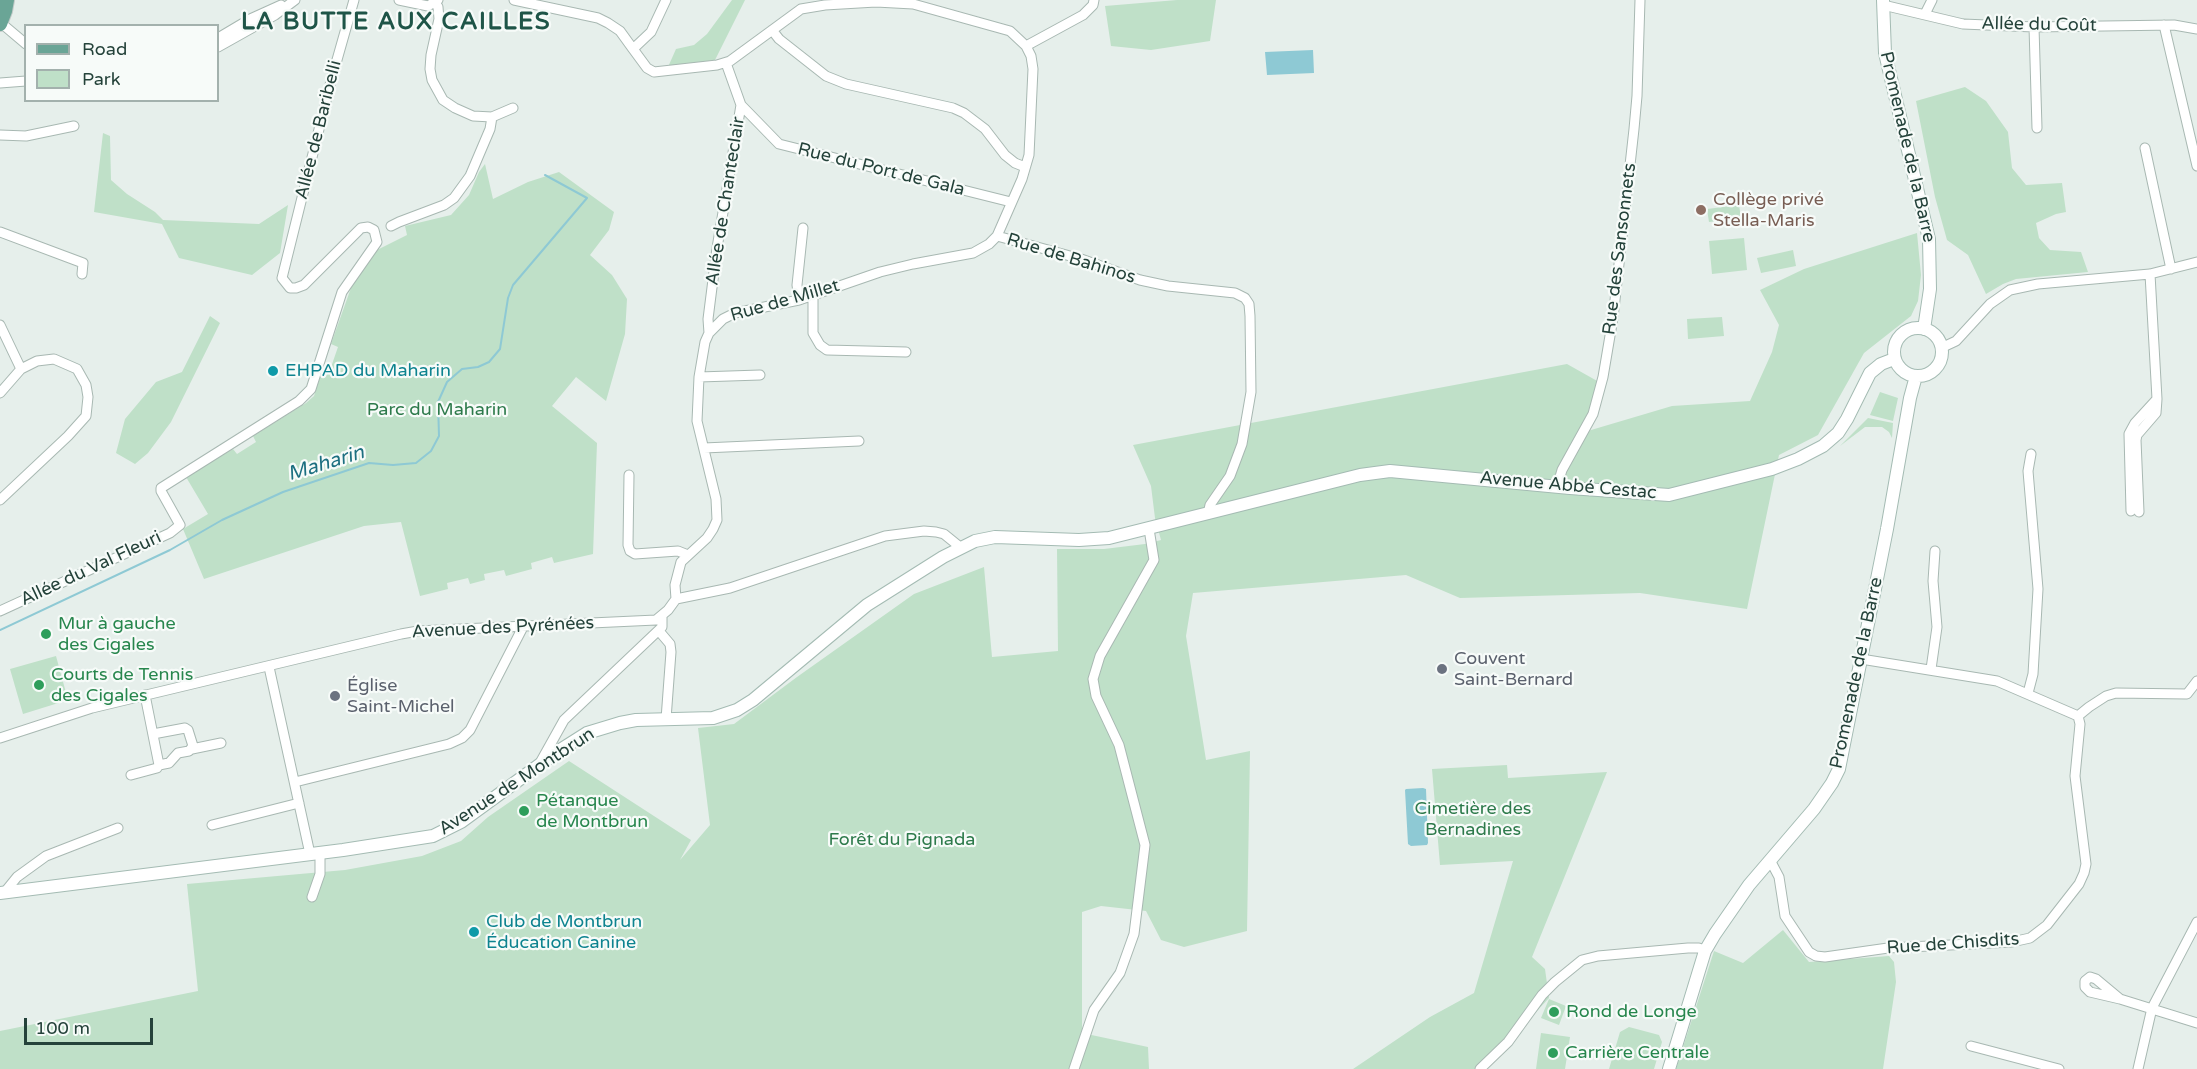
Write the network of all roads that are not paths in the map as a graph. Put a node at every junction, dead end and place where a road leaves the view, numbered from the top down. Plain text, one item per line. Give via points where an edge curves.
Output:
1 (7, 0) edge
2 (295, 0) edge
3 (354, 0) edge
4 (399, 0) edge
5 (514, 0) edge
6 (666, 0) edge
7 (1094, 0) edge
8 (1640, 0) edge
9 (1932, 0) edge
10 (437, 2) edge
11 (1883, 2) edge
12 (1924, 14) junction
13 (0, 23) edge
14 (2164, 25) junction
15 (2034, 27) junction
16 (2197, 28) edge
17 (772, 30) junction
18 (219, 37) edge
19 (24, 42) edge
20 (219, 46) edge
21 (1026, 46) junction
22 (633, 49) junction
23 (726, 63) junction
24 (24, 81) edge
25 (0, 83) edge
26 (741, 105) junction
27 (513, 108) dead end
28 (492, 117) junction
29 (74, 126) dead end
30 (2037, 128) dead end
31 (0, 135) edge
32 (2145, 148) dead end
33 (1025, 166) junction
34 (2197, 166) edge
35 (1011, 202) junction
36 (391, 226) dead end
37 (803, 228) dead end
38 (0, 232) edge
39 (997, 236) junction
40 (2197, 262) edge
41 (2171, 269) junction
42 (82, 274) dead end
43 (2150, 274) junction
44 (813, 296) junction
45 (800, 300) junction
46 (0, 325) edge
47 (1924, 329) junction
48 (709, 333) junction
49 (1941, 348) junction
50 (906, 352) dead end
51 (1894, 359) junction
52 (21, 369) junction
53 (760, 375) dead end
54 (1916, 376) junction
55 (699, 377) junction
56 (0, 393) edge
57 (859, 441) dead end
58 (704, 448) junction
59 (2031, 454) dead end
60 (629, 475) dead end
61 (1557, 487) junction
62 (0, 500) edge
63 (2135, 512) dead end
64 (1208, 514) junction
65 (1194, 518) joint
66 (180, 525) joint
67 (1149, 529) junction
68 (960, 547) junction
69 (1935, 551) dead end
70 (688, 555) junction
71 (676, 599) junction
72 (0, 611) edge
73 (662, 616) junction
74 (523, 627) junction
75 (658, 631) junction
76 (1861, 659) junction
77 (269, 667) junction
78 (1931, 669) junction
79 (2197, 681) edge
80 (2028, 693) junction
81 (145, 695) junction
82 (2078, 716) junction
83 (666, 719) junction
84 (153, 734) junction
85 (0, 738) edge
86 (222, 743) dead end
87 (192, 749) junction
88 (159, 765) junction
89 (538, 767) junction
90 (131, 775) dead end
91 (295, 782) junction
92 (300, 803) junction
93 (212, 825) dead end
94 (118, 828) dead end
95 (315, 854) junction
96 (1770, 860) junction
97 (2, 893) edge
98 (312, 897) dead end
99 (2197, 922) edge
100 (1705, 951) junction
101 (2120, 999) dead end
102 (2152, 1008) junction
103 (2197, 1023) edge
104 (1971, 1046) dead end
105 (1074, 1069) edge
106 (1480, 1069) edge
107 (1669, 1069) edge
108 (2059, 1069) edge
109 (2138, 1069) edge

1 - 13 main road
2 - 18 street
2 - 20 street
3 - 66 street, Allée de Baribelli via 282,278 290,288 304,285 361,228 374,230 374,248 342,292 311,389 305,396 161,488
4 - 10 street via 428,6
5 - 22 street via 608,22
6 - 22 street via 651,32
7 - 21 street via 1083,15
8 - 61 street, Rue des Sansonnets via 1634,129 1605,365 1593,414 1562,470
9 - 12 street
10 - 28 street via 439,19 430,55 432,80 443,100 454,108 473,116
11 - 12 street, Allée du Coût
11 - 47 street, Promenade de la Barre via 1886,53 1929,239 1930,289
12 - 15 street, Allée du Coût via 1963,24
13 - 19 street
14 - 15 street, Allée du Coût
14 - 16 street, Allée du Coût
14 - 34 street
15 - 30 street
17 - 21 street via 794,13 812,6 896,2 996,26 1010,31
17 - 23 street
17 - 33 street via 826,76 964,113 985,129 1005,155
21 - 33 street, Rue de Bahinos via 1033,69 1029,154
22 - 23 street via 654,72
23 - 26 street, Rue du Port de Gala
24 - 25 street
26 - 35 street, Rue du Port de Gala via 779,144
26 - 48 street, Allée de Chanteclair via 717,248
27 - 28 street
28 - 36 street via 470,176 454,198
29 - 31 street via 26,136
32 - 41 street
33 - 35 street, Rue de Bahinos
35 - 39 street, Rue de Bahinos
37 - 45 street via 797,285
38 - 42 street via 83,264
39 - 44 street, Rue de Millet via 974,253 880,272
39 - 64 street, Rue de Bahinos via 1140,280 1235,293 1245,298 1250,316 1251,392 1242,444 1230,476
40 - 41 street
41 - 43 street
43 - 49 street via 2010,290 1990,304 1956,341
43 - 63 street via 2157,399 2129,434
44 - 45 street, Rue de Millet
44 - 50 street via 813,333 827,350
45 - 48 street, Rue de Millet via 735,313
46 - 52 street
47 - 49 street via 1936,336
47 - 51 street via 1910,329 1898,338
48 - 55 street, Rue de Millet
49 - 54 street via 1935,368
51 - 54 street via 1902,370
51 - 61 street, Avenue Abbé Cestac via 1870,373 1838,433 1823,446 1772,469 1669,495
52 - 56 street
52 - 62 street via 37,361 54,359 76,369 86,385 86,416
53 - 55 street
54 - 76 street, Promenade de la Barre
55 - 58 street, Rue de Millet via 697,421
57 - 58 street
58 - 70 street, Rue de Millet via 717,499 717,520 707,538
59 - 80 street via 2028,471 2038,589 2033,674
60 - 70 street via 630,551 678,551
61 - 64 street, Avenue Abbé Cestac via 1390,471 1360,475
64 - 65 street, Avenue Abbé Cestac
65 - 67 street, Avenue de Montbrun
66 - 72 street, Allée du Val Fleuri
67 - 68 street, Avenue de Montbrun via 1093,539 996,537
67 - 105 street via 1154,560 1100,656 1093,679 1099,705 1119,745 1145,845 1134,934 1120,972 1094,1010
68 - 71 street via 936,532 885,536 730,588
68 - 83 street, Avenue de Montbrun via 867,605 737,710 713,718
69 - 78 street via 1937,627
70 - 71 street, Rue de Millet via 681,562
71 - 73 street
73 - 74 street, Avenue des Pyrénées via 646,621
73 - 75 street
74 - 77 street, Avenue des Pyrénées via 418,631
74 - 91 street via 470,730 462,738
75 - 83 street via 670,644 671,652
75 - 89 street via 564,720
76 - 78 street
76 - 96 street, Promenade de la Barre via 1839,769 1814,809
77 - 81 street, Avenue des Pyrénées
77 - 91 street
78 - 80 street via 1997,681
79 - 82 street via 2187,694 2116,693
80 - 82 street
81 - 84 street
81 - 85 street, Avenue des Pyrénées via 60,717
82 - 96 street, Rue de Chisdits via 2075,776 2086,864 2079,884 2047,925 2030,938 1816,956 1809,952 1785,916 1779,877
83 - 89 street, Avenue de Montbrun via 628,721 596,730
84 - 87 street via 185,728
84 - 88 street
86 - 87 street
87 - 88 street
88 - 90 street
89 - 95 street, Avenue de Montbrun via 461,822 434,836
91 - 92 street
92 - 93 street
92 - 95 street
94 - 97 street via 46,856
95 - 97 street, Avenue de Montbrun
95 - 98 street via 320,874
96 - 100 street, Promenade de la Barre
99 - 102 street
100 - 106 street via 1688,948 1582,960 1542,995 1508,1042
100 - 107 street, Promenade de la Barre
101 - 102 street
102 - 103 street
102 - 109 street
104 - 108 street

